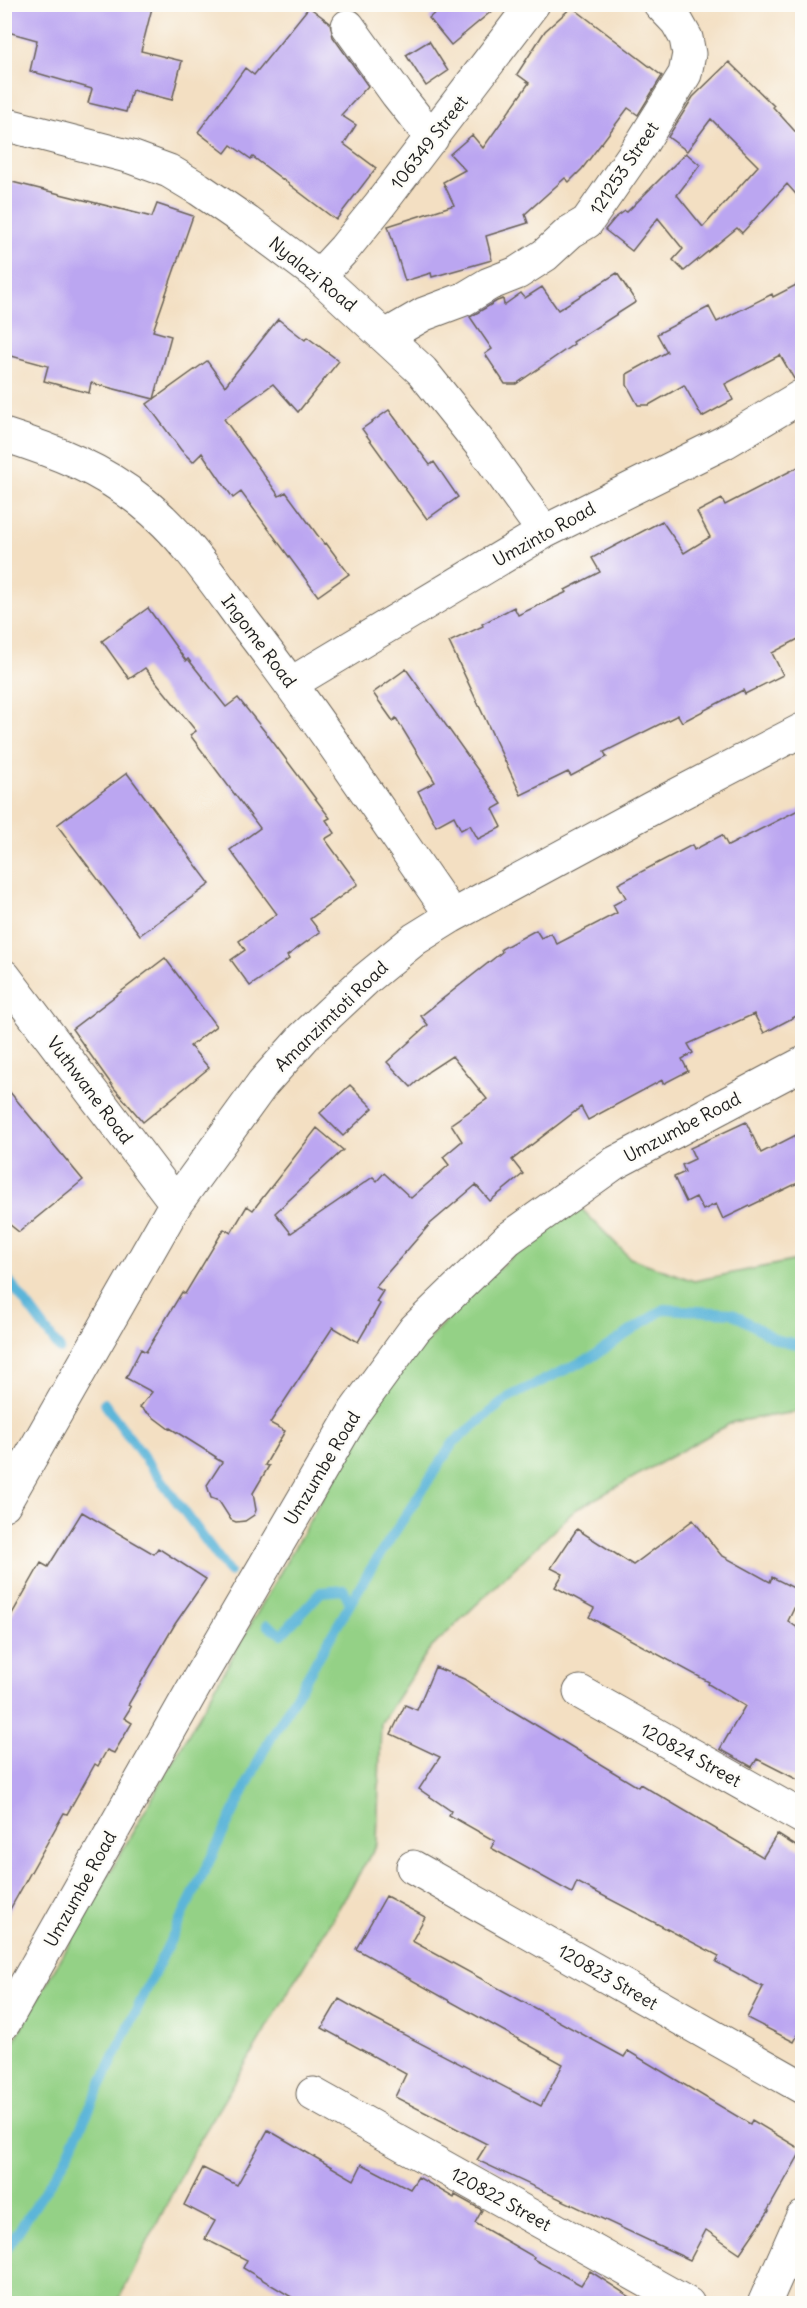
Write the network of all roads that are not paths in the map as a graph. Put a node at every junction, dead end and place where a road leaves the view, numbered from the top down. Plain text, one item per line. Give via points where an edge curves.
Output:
1 (533, 4) edge
2 (660, 4) edge
3 (348, 26) dead end
4 (4, 124) edge
5 (432, 138) junction
6 (319, 276) junction
7 (386, 336) junction
8 (802, 396) edge
9 (4, 435) edge
10 (544, 532) junction
11 (292, 684) junction
12 (802, 730) edge
13 (452, 916) junction
14 (4, 976) edge
15 (802, 1064) edge
16 (176, 1203) junction
17 (4, 1504) edge
18 (580, 1692) dead end
19 (802, 1817) edge
20 (413, 1867) dead end
21 (4, 2023) edge
22 (802, 2087) edge
23 (313, 2094) dead end
24 (802, 2218) edge
25 (688, 2304) edge
26 (764, 2304) edge

1 - 5 street, 106349 Street
2 - 7 street, 121253 Street via 686,38 689,54 685,74 586,222 517,273 424,314
3 - 5 street
4 - 6 street, Nyalazi Road via 131,157 169,171
5 - 6 street, 106349 Street
6 - 7 street, Nyalazi Road
7 - 10 street, Nyalazi Road via 448,403
8 - 10 street, Umzinto Road via 725,442
9 - 11 street, Ingome Road via 50,449 100,472 143,502 174,531
10 - 11 street, Umzinto Road
11 - 13 street, Ingome Road
12 - 13 street, Amanzimtoti Road
13 - 16 street, Amanzimtoti Road via 415,939 366,979 304,1037 263,1083
14 - 16 street, Vuthwane Road
15 - 21 street, Umzumbe Road via 613,1164 508,1239 415,1329 355,1411
16 - 17 street, Amanzimtoti Road
18 - 19 street, 120824 Street
20 - 22 street, 120823 Street
23 - 25 street, 120822 Street
24 - 26 street

